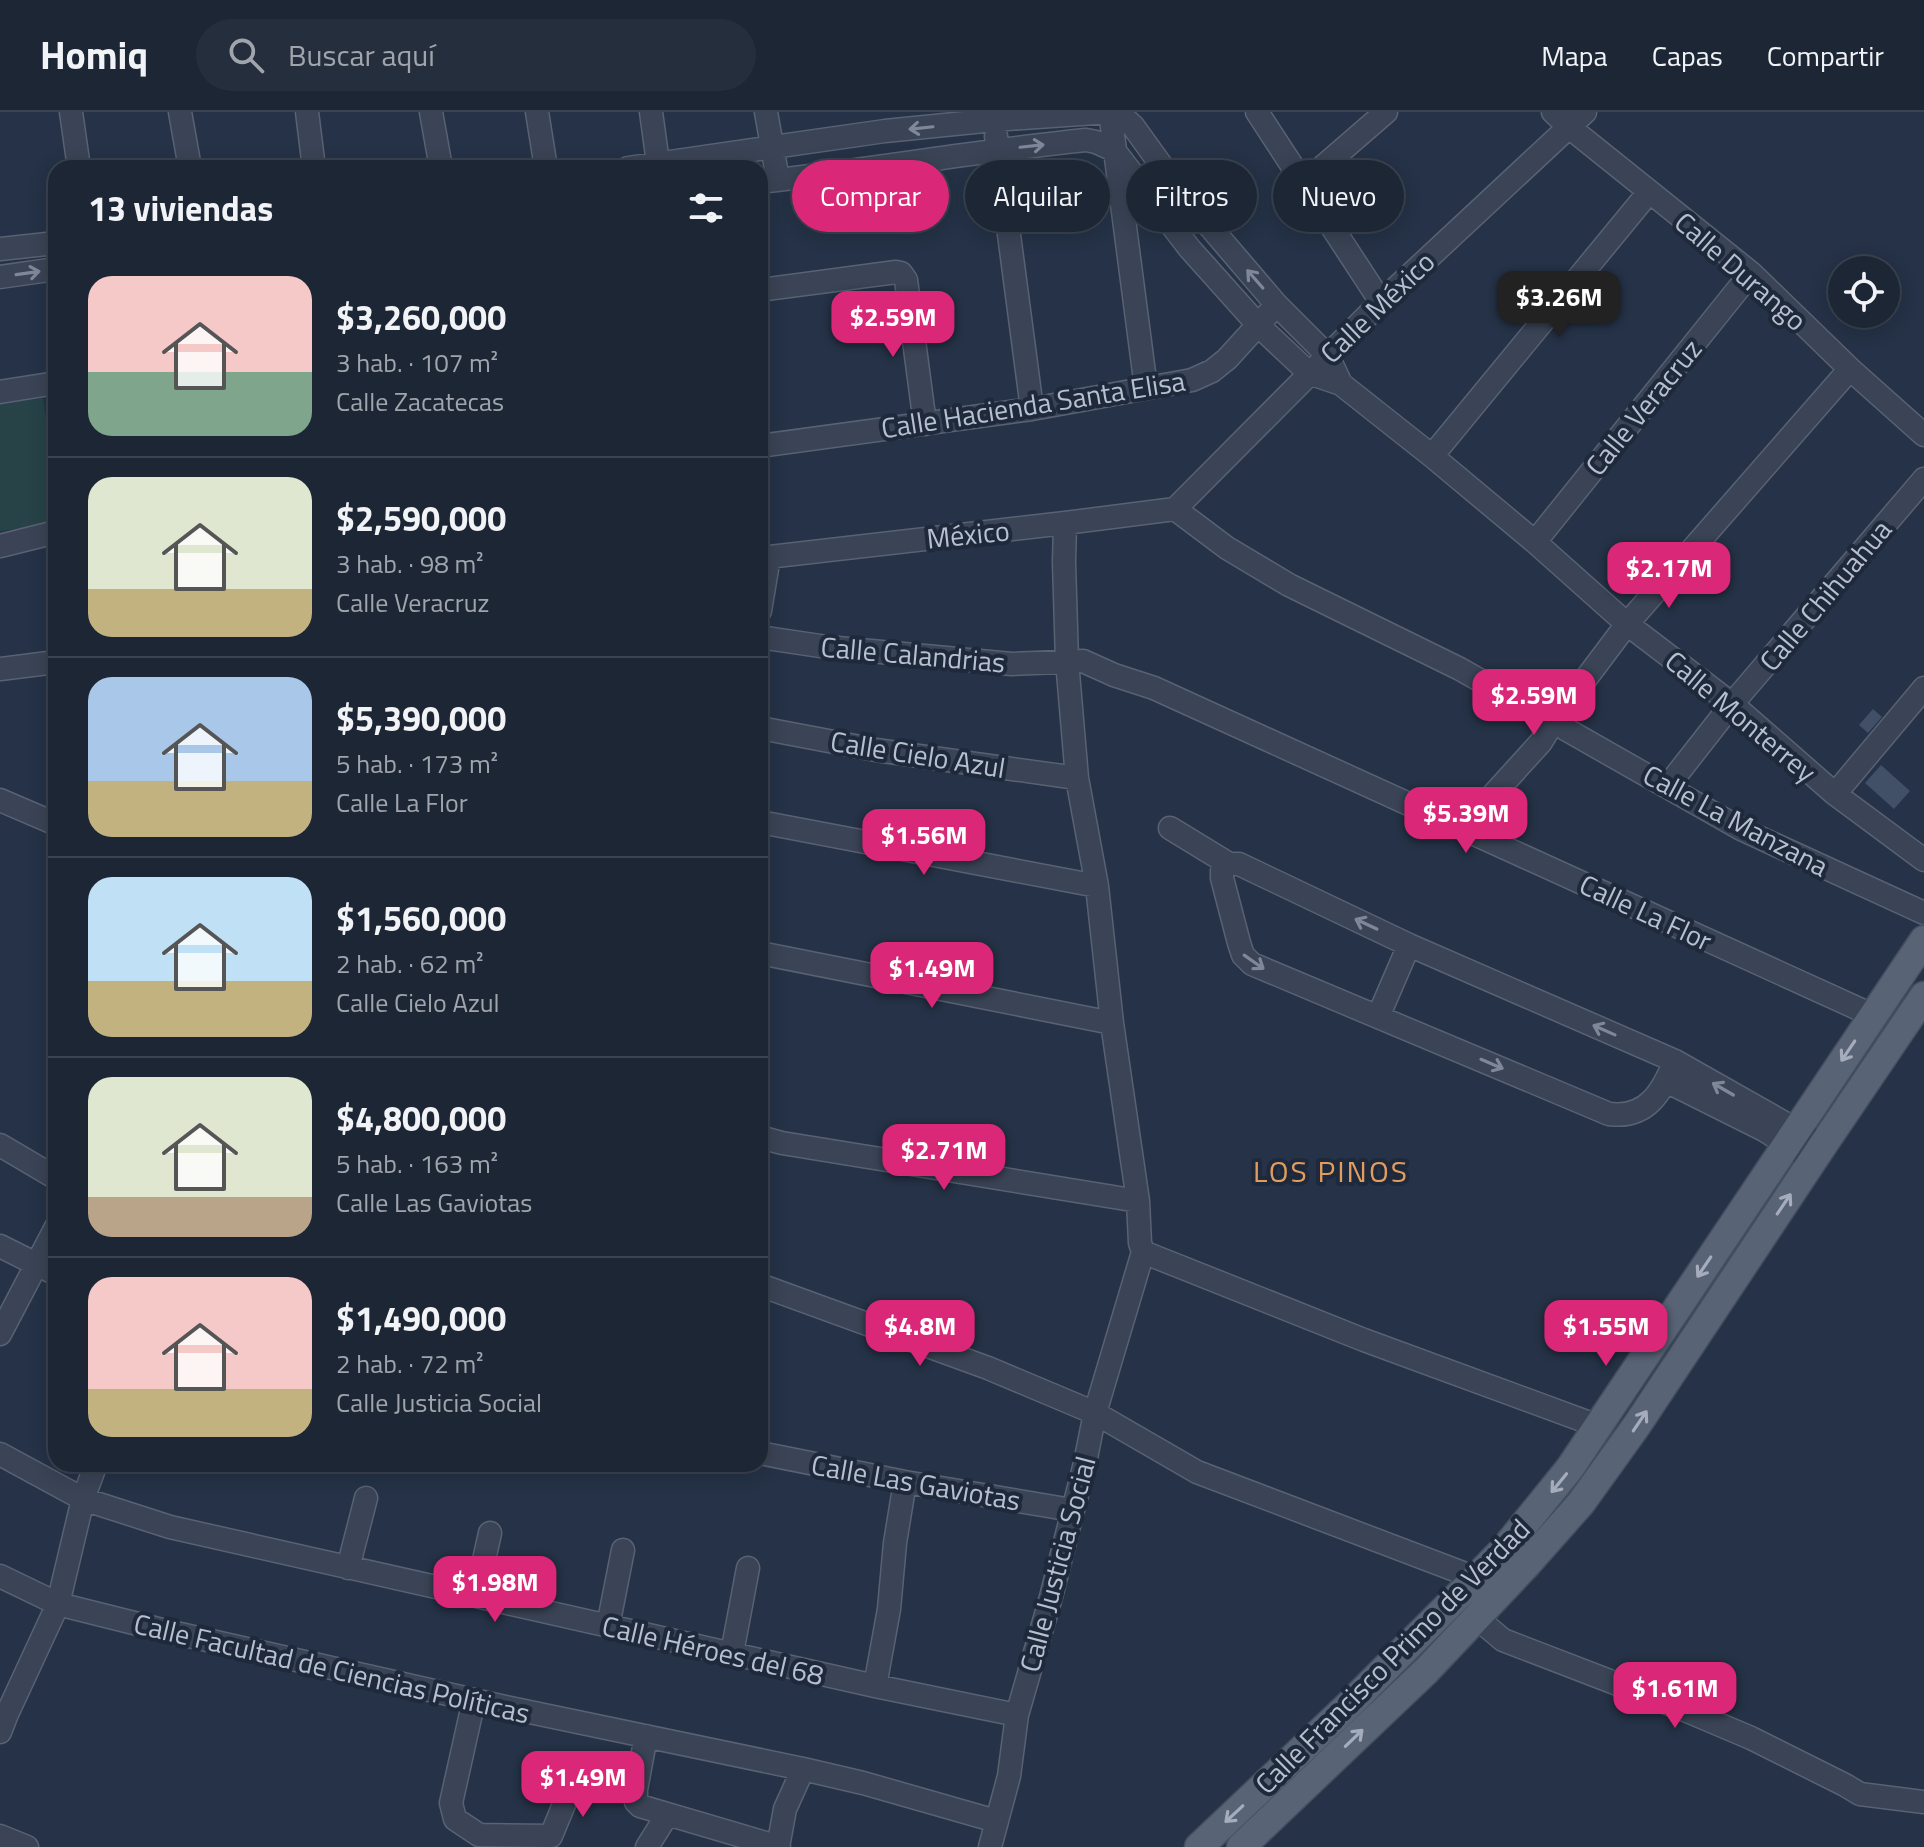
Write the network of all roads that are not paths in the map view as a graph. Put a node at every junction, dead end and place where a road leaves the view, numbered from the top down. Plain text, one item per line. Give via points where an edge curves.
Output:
1 (71, 112) edge
2 (180, 112) edge
3 (307, 112) edge
4 (431, 112) edge
5 (537, 112) edge
6 (651, 112) edge
7 (766, 112) edge
8 (1110, 112) edge
9 (1257, 112) edge
10 (1386, 112) edge
11 (994, 116) edge
12 (1569, 117) edge
13 (884, 122) edge
14 (772, 147) junction
15 (998, 149) junction
16 (1114, 150) junction
17 (78, 160) edge
18 (189, 160) edge
19 (313, 160) edge
20 (440, 160) edge
21 (545, 160) edge
22 (658, 160) edge
23 (679, 160) edge
24 (1289, 160) edge
25 (1331, 160) edge
26 (769, 181) edge
27 (1649, 192) junction
28 (1336, 232) edge
29 (48, 244) edge
30 (0, 249) edge
31 (48, 270) edge
32 (1751, 273) junction
33 (0, 277) edge
34 (768, 289) edge
35 (1381, 302) junction
36 (1276, 304) junction
37 (1259, 326) junction
38 (1328, 356) junction
39 (1850, 369) junction
40 (1309, 373) junction
41 (48, 384) edge
42 (1341, 384) junction
43 (1146, 388) junction
44 (0, 392) edge
45 (1032, 409) junction
46 (925, 424) junction
47 (1924, 435) edge
48 (768, 445) edge
49 (1432, 456) junction
50 (1924, 479) edge
51 (1175, 509) junction
52 (1065, 523) junction
53 (48, 534) edge
54 (1535, 542) junction
55 (0, 546) edge
56 (768, 557) edge
57 (1627, 624) junction
58 (768, 638) edge
59 (1067, 661) junction
60 (48, 666) edge
61 (0, 669) edge
62 (1924, 688) edge
63 (1732, 704) junction
64 (1554, 721) junction
65 (768, 730) edge
66 (1077, 778) junction
67 (1667, 787) junction
68 (1835, 794) junction
69 (0, 800) edge
70 (48, 821) edge
71 (768, 824) edge
72 (1170, 828) dead end
73 (1463, 828) junction
74 (1924, 860) edge
75 (1229, 864) junction
76 (1097, 886) junction
77 (1924, 913) edge
78 (1924, 940) edge
79 (1409, 945) junction
80 (768, 955) edge
81 (1924, 996) edge
82 (1872, 1015) junction
83 (1378, 1017) junction
84 (1112, 1023) junction
85 (1671, 1071) junction
86 (1791, 1137) junction
87 (768, 1139) edge
88 (0, 1145) edge
89 (1818, 1153) junction
90 (48, 1173) edge
91 (1138, 1201) junction
92 (0, 1246) edge
93 (1143, 1252) junction
94 (47, 1269) edge
95 (768, 1288) edge
96 (0, 1334) edge
97 (1095, 1413) junction
98 (1598, 1426) junction
99 (0, 1454) edge
100 (768, 1455) edge
101 (93, 1472) edge
102 (905, 1482) junction
103 (366, 1498) dead end
104 (83, 1499) junction
105 (1072, 1510) junction
106 (490, 1533) dead end
107 (623, 1550) dead end
108 (348, 1568) junction
109 (748, 1568) dead end
110 (0, 1576) edge
111 (1476, 1578) junction
112 (476, 1596) junction
113 (1456, 1599) junction
114 (58, 1604) junction
115 (1477, 1618) junction
116 (608, 1626) junction
117 (732, 1653) junction
118 (875, 1686) junction
119 (474, 1700) junction
120 (1017, 1715) junction
121 (2, 1719) edge
122 (646, 1736) junction
123 (803, 1769) junction
124 (636, 1790) junction
125 (1924, 1802) edge
126 (667, 1815) junction
127 (996, 1821) junction
128 (0, 1836) edge
129 (27, 1847) edge
130 (647, 1847) edge
131 (779, 1847) edge
132 (990, 1847) edge
133 (1199, 1847) edge
134 (1241, 1847) edge

1 - 17 street
2 - 18 street
3 - 19 street
4 - 20 street
5 - 21 street
6 - 22 street
7 - 14 street
8 - 11 street
8 - 16 street
36 -> 8 street via 1182,194 1133,126
9 - 24 street
10 - 25 street
11 -> 13 street
11 - 15 street
12 - 27 street, Calle Durango
12 - 35 street, Calle México
13 - 14 street
14 - 23 street
14 - 26 street
15 -> 16 street via 1086,140
15 - 26 street
15 - 45 street
16 - 37 street via 1190,249
16 - 43 street
27 - 32 street, Calle Durango
27 - 49 street
28 - 35 street
29 - 30 street
33 -> 31 street
32 - 39 street, Calle Durango
32 - 54 street, Calle Veracruz
34 - 46 street via 901,273
35 - 38 street, Calle México
36 - 37 street, Calle Hacienda Santa Elisa
36 - 38 street
37 - 40 street
37 - 43 street, Calle Hacienda Santa Elisa via 1212,371
38 - 40 street, Calle México
38 - 42 street, Calle Monterrey
39 - 47 street, Calle Durango
39 - 57 street
40 - 42 street, Calle Monterrey
40 - 51 street, Calle México
41 - 44 street
42 - 49 street, Calle Monterrey
43 - 45 street, Calle Hacienda Santa Elisa
45 - 46 street, Calle Hacienda Santa Elisa
46 - 48 street, Calle Hacienda Santa Elisa
49 - 54 street, Calle Monterrey
50 - 63 street, Calle Chihuahua
51 - 52 street, México
51 - 64 street, Calle La Manzana via 1289,585
52 - 56 street, México
52 - 59 street
53 - 55 street
54 - 57 street, Calle Monterrey
57 - 63 street, Calle Monterrey
57 - 64 street
58 - 59 street, Calle Calandrias via 1012,664
59 - 66 street
59 - 73 street, Calle La Flor via 1083,661 1154,688
60 - 61 street
62 - 68 street
63 - 67 street, Calle Chihuahua
63 - 68 street, Calle Monterrey
64 - 67 street, Calle La Manzana
64 - 73 street
65 - 66 street, Calle Cielo Azul
66 - 76 street
67 - 77 street, Calle La Manzana via 1741,829
68 - 74 street, Calle Monterrey
69 - 70 street
71 - 76 street
72 - 75 street
73 - 82 street, Calle La Flor
79 -> 75 street via 1239,864
75 -> 83 street via 1222,878 1243,955 1252,964
76 - 84 street
78 - 82 main road, Calle Francisco Primo de Verdad
79 - 83 street
85 -> 79 street
80 - 84 street
81 - 89 main road, Calle Francisco Primo de Verdad
82 -> 86 main road, Calle Francisco Primo de Verdad
83 -> 85 street via 1609,1114 1638,1112
84 - 91 street
85 - 86 street
86 - 89 street
86 -> 98 main road, Calle Francisco Primo de Verdad
87 - 91 street
88 - 90 street
115 -> 89 main road, Calle Francisco Primo de Verdad via 1590,1492
91 - 93 street
92 - 94 street
93 - 97 street, Calle Justicia Social
93 - 98 street
94 - 96 street
95 - 97 street
97 - 105 street, Calle Justicia Social
97 - 111 street via 1197,1472
98 -> 111 main road, Calle Francisco Primo de Verdad via 1570,1468
99 - 104 street, Calle Héroes del 68
100 - 102 street, Calle Las Gaviotas
101 - 104 street
102 - 105 street, Calle Las Gaviotas
102 - 118 street
103 - 108 street
104 - 108 street, Calle Héroes del 68 via 170,1527
104 - 114 street
105 - 120 street, Calle Justicia Social
106 - 112 street
107 - 116 street
108 - 112 street, Calle Héroes del 68
109 - 117 street
110 - 114 street, Calle Facultad de Ciencias Políticas
111 - 113 main road, Calle Francisco Primo de Verdad
112 - 116 street, Calle Héroes del 68
113 - 115 street
113 -> 133 main road, Calle Francisco Primo de Verdad
114 - 119 street, Calle Facultad de Ciencias Políticas
114 - 121 street
115 - 125 street via 1503,1640 1751,1738 1860,1794
134 -> 115 main road, Calle Francisco Primo de Verdad
116 - 117 street, Calle Héroes del 68
117 - 118 street, Calle Héroes del 68
118 - 120 street, Calle Héroes del 68
119 - 122 street, Calle Facultad de Ciencias Políticas
119 - 124 street via 451,1803 455,1819 479,1835 551,1836 572,1785
120 - 127 street, Calle Justicia Social via 1009,1776
122 - 123 street, Calle Facultad de Ciencias Políticas
122 - 124 street
123 - 127 street, Calle Facultad de Ciencias Políticas
123 - 131 street via 785,1809
124 - 126 street via 640,1806
126 - 130 street
126 - 131 street
127 - 132 street, Calle Justicia Social
128 - 129 street

